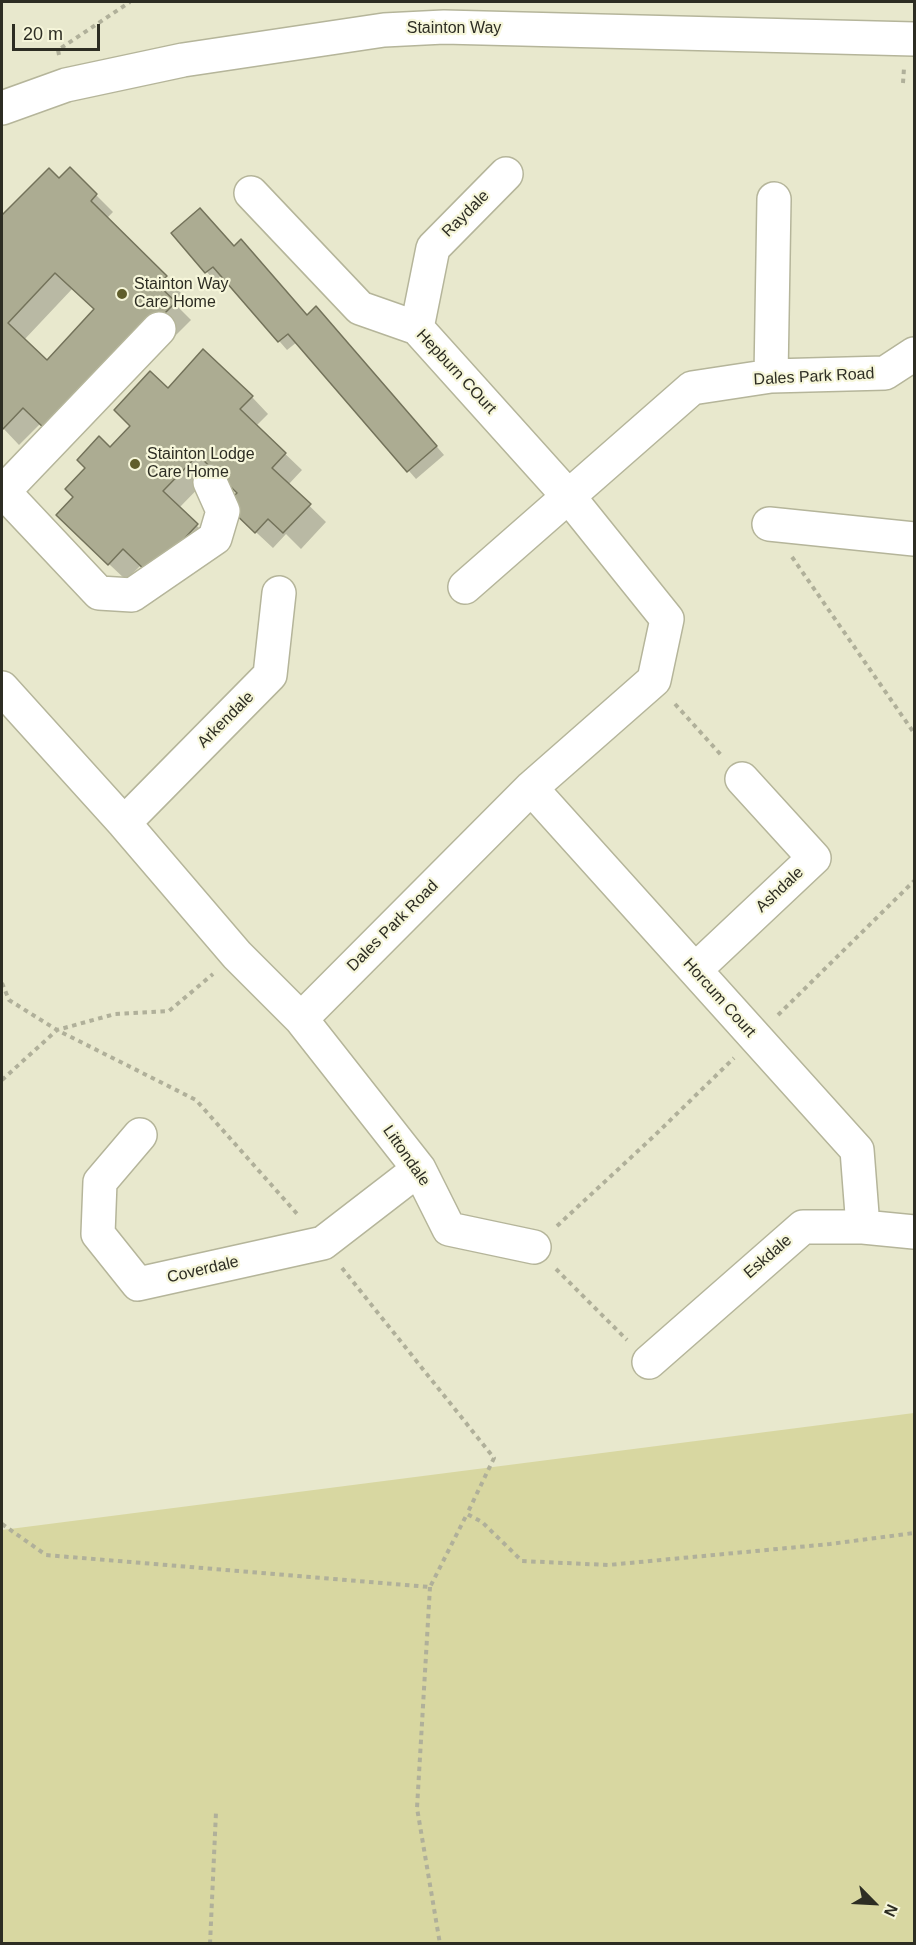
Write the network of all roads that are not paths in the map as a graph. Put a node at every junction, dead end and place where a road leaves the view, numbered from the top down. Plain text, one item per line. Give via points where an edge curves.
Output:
1 (384, 16) edge
2 (915, 39) edge
3 (2, 108) edge
4 (506, 174) dead end
5 (251, 193) dead end
6 (774, 199) dead end
7 (417, 327) junction
8 (159, 329) dead end
9 (915, 354) edge
10 (771, 376) junction
11 (210, 482) dead end
12 (2, 491) edge
13 (569, 497) junction
14 (769, 524) road end
15 (915, 539) edge
16 (465, 587) dead end
17 (279, 593) dead end
18 (2, 688) edge
19 (742, 779) road end
20 (531, 788) junction
21 (124, 823) junction
22 (695, 970) junction
23 (301, 1019) junction
24 (140, 1135) dead end
25 (419, 1169) junction
26 (863, 1227) junction
27 (915, 1232) edge
28 (534, 1247) road end
29 (649, 1362) road end

1 - 2 street, Stainton Way via 444,27
1 - 3 street, Stainton Way via 66,84
4 - 7 street, Raydale via 433,248
5 - 7 street, Hepburn COurt via 360,308
6 - 10 street
7 - 13 street, Hepburn COurt
8 - 12 street
9 - 10 street, Dales Park Road via 885,374
10 - 13 street, Dales Park Road via 692,388
11 - 12 street via 223,511 215,538 132,595 99,593
13 - 16 street, Dales Park Road
13 - 20 street, Dales Park Road via 667,619 654,680
14 - 15 street
17 - 21 street, Arkendale via 270,675
18 - 21 street
19 - 22 street, Ashdale via 814,858
20 - 22 street, Horcum Court
20 - 23 street, Dales Park Road
21 - 23 street via 237,955
22 - 26 street, Horcum Court via 857,1150
23 - 25 street, Littondale
24 - 25 street, Coverdale via 100,1182 98,1234 138,1284 323,1243
25 - 28 street, Littondale via 449,1229
26 - 27 street, Eskdale
26 - 29 street, Eskdale via 803,1227

